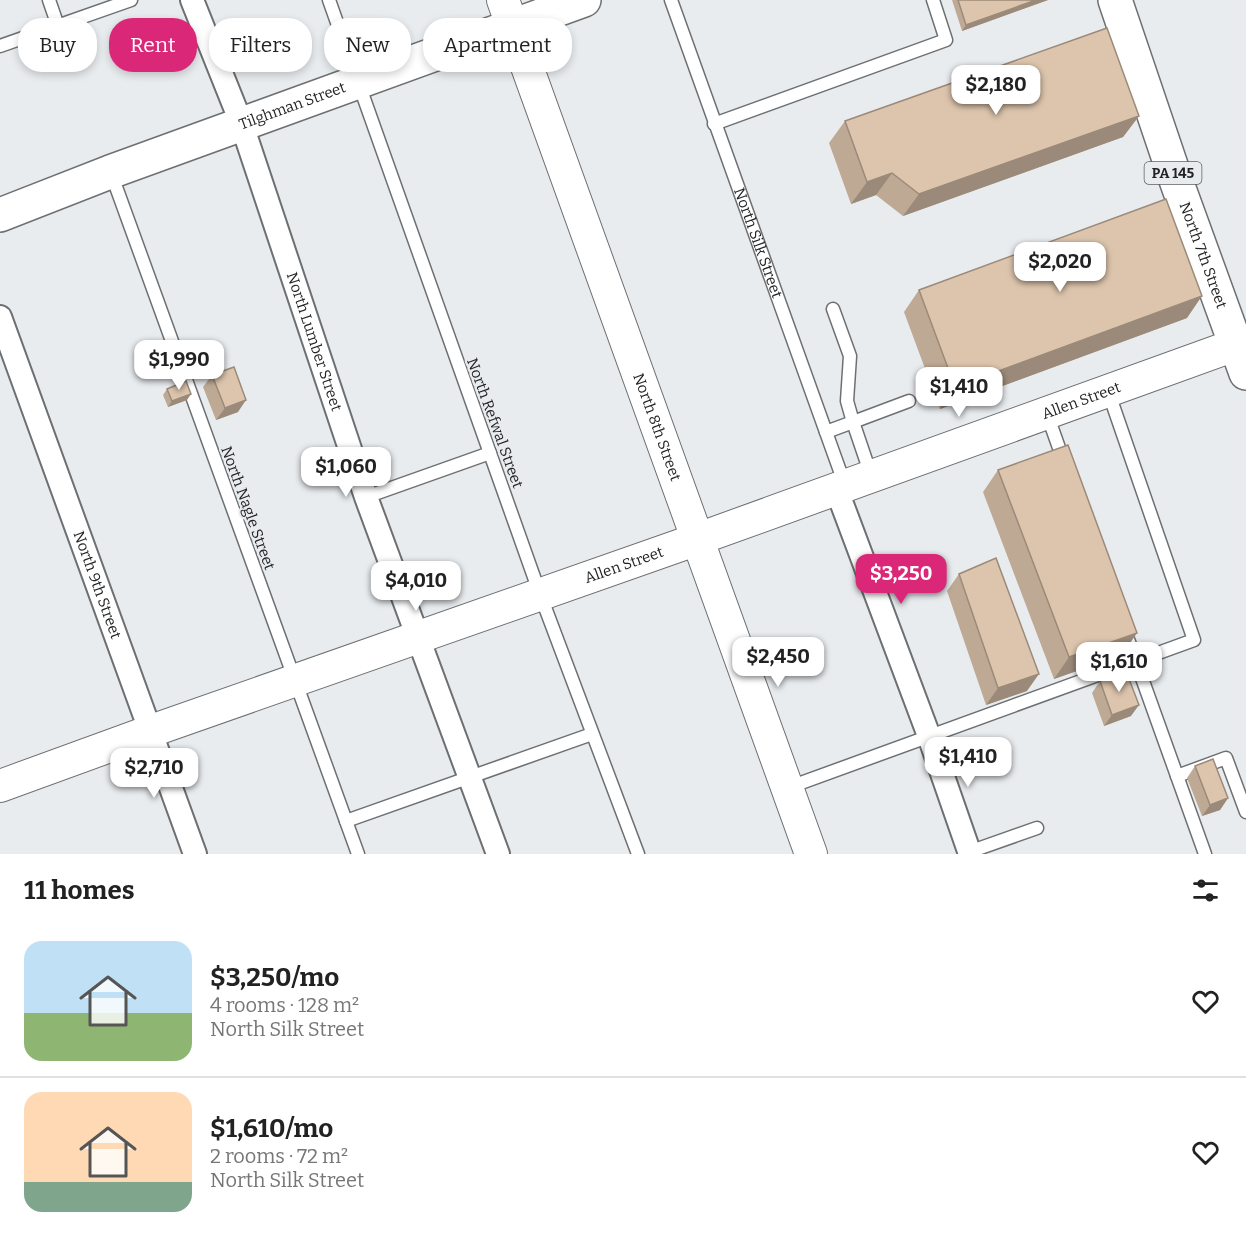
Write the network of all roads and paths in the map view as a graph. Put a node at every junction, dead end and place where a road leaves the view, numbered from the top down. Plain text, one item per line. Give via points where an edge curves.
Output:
1 (49, 0) edge
2 (131, 0) edge
3 (192, 0) edge
4 (329, 0) edge
5 (584, 0) edge
6 (671, 0) edge
7 (933, 0) edge
8 (1115, 0) edge
9 (507, 13) edge
10 (55, 18) edge
11 (80, 18) edge
12 (18, 40) edge
13 (0, 46) edge
14 (357, 82) junction
15 (242, 124) junction
16 (714, 124) junction
17 (110, 172) junction
18 (0, 215) edge
19 (832, 309) dead end
20 (0, 317) edge
21 (1243, 352) edge
22 (1108, 390) junction
23 (909, 401) dead end
24 (1046, 413) junction
25 (853, 422) junction
26 (826, 432) junction
27 (490, 453) junction
28 (1066, 469) edge
29 (851, 483) junction
30 (366, 496) junction
31 (698, 539) junction
32 (540, 594) junction
33 (1119, 616) edge
34 (417, 638) junction
35 (1135, 661) junction
36 (295, 682) junction
37 (151, 731) junction
38 (592, 734) junction
39 (928, 736) junction
40 (1177, 776) junction
41 (468, 777) junction
42 (0, 786) edge
43 (788, 788) junction
44 (1246, 812) edge
45 (346, 821) junction
46 (1037, 828) dead end
47 (969, 853) edge
48 (195, 854) edge
49 (358, 854) edge
50 (498, 854) edge
51 (638, 854) edge
52 (811, 854) edge
53 (1205, 854) edge

1 - 10 lane
2 - 11 lane
3 - 15 street, North Lumber Street
4 - 14 lane, North Refwal Street
5 - 9 main road, Tilghman Street
6 - 16 lane, North Silk Street
7 - 16 lane via 946,40
8 - 21 main road, North 7th Street / PA 145 via 1177,183
9 - 14 main road, Tilghman Street
9 - 31 street, North 8th Street
12 - 13 lane
14 - 15 main road, Tilghman Street
14 - 27 lane, North Refwal Street
15 - 17 main road, Tilghman Street
15 - 30 street, North Lumber Street
16 - 26 lane, North Silk Street
17 - 18 main road, Tilghman Street
17 - 36 lane, North Nagle Street
19 - 25 lane via 850,356 847,401
20 - 37 street, North 9th Street
21 - 22 street, Allen Street
22 - 24 street, Allen Street
22 - 35 lane via 1194,639
23 - 25 lane
24 - 28 lane
24 - 29 street, Allen Street
25 - 26 lane
25 - 29 lane
26 - 29 lane, North Silk Street
27 - 30 lane
27 - 32 lane, North Refwal Street
29 - 31 street, Allen Street
29 - 39 street, North Silk Street
30 - 34 street, North Lumber Street
31 - 32 street, Allen Street
31 - 43 street, North 8th Street
32 - 34 street, Allen Street
32 - 38 lane, North Refwal Street
33 - 35 lane
34 - 36 street, Allen Street
34 - 41 street, North Lumber Street
35 - 39 lane
35 - 40 lane
36 - 37 street, Allen Street
36 - 45 lane, North Nagle Street
37 - 42 street, Allen Street
37 - 48 street, North 9th Street
38 - 41 lane
38 - 51 lane, North Refwal Street
39 - 43 lane
39 - 47 street, North Silk Street
40 - 44 lane via 1226,758
40 - 53 lane
41 - 45 lane
41 - 50 street, North Lumber Street
43 - 52 street, North 8th Street
45 - 49 lane, North Nagle Street
46 - 47 lane

